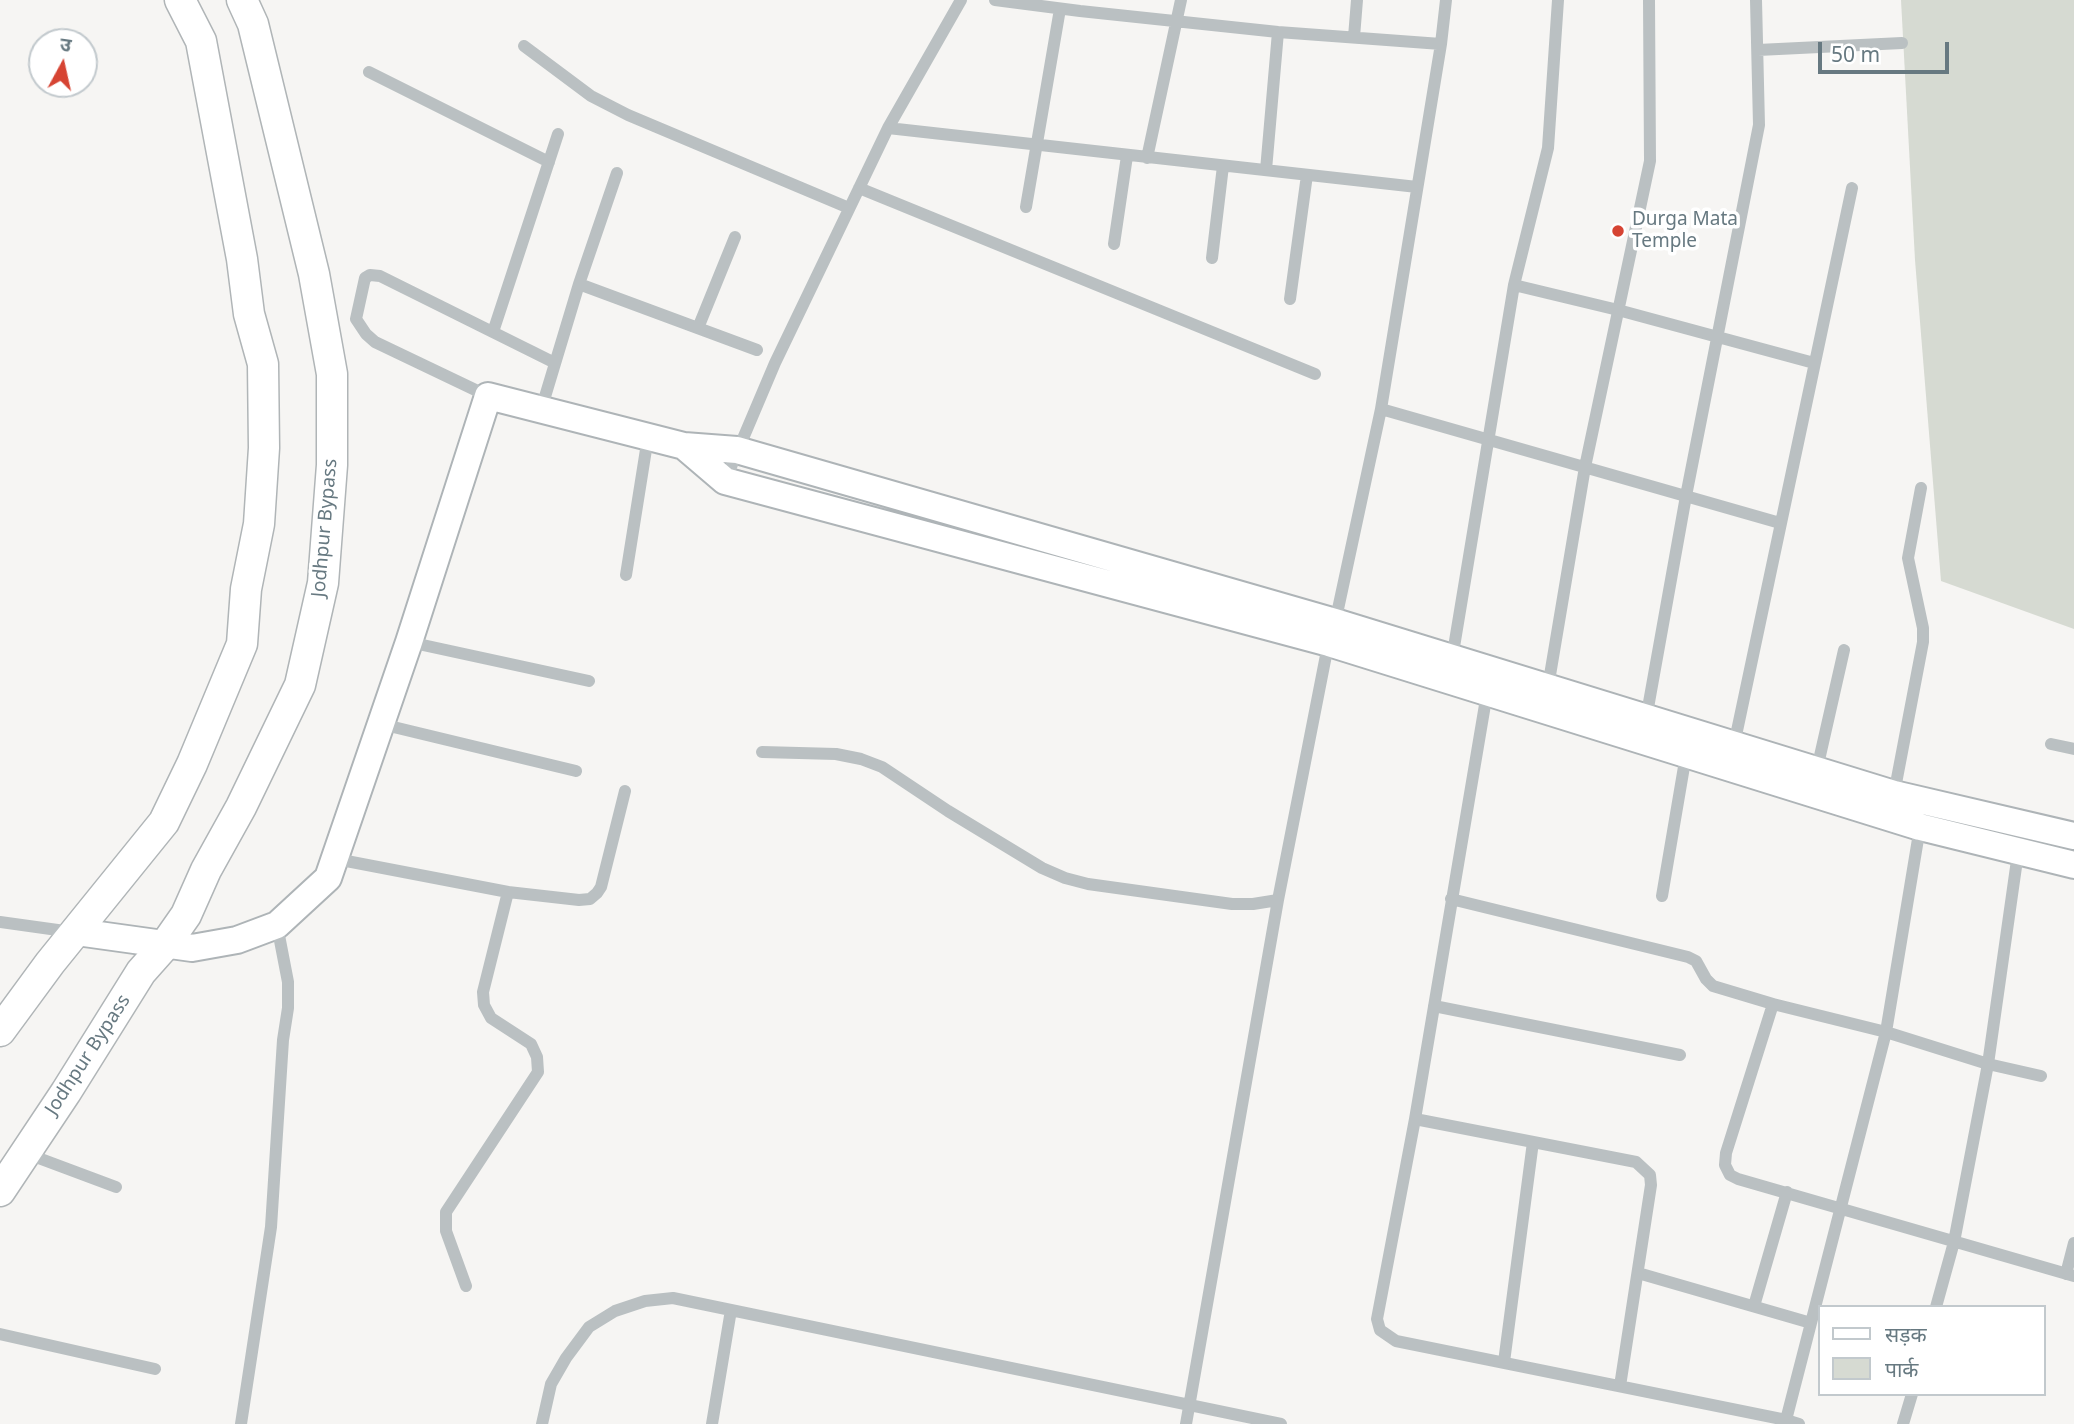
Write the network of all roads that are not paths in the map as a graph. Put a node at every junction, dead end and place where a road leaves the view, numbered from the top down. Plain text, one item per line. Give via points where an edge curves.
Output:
1 (180, 0) edge
2 (242, 0) edge
3 (961, 0) edge
4 (995, 0) edge
5 (1181, 0) edge
6 (1357, 0) edge
7 (1446, 0) edge
8 (1558, 0) edge
9 (1649, 0) edge
10 (1756, 0) edge
11 (1080, 6) edge
12 (1060, 9) junction
13 (1178, 21) junction
14 (1278, 32) junction
15 (1354, 37) junction
16 (1902, 43) dead end
17 (1441, 44) junction
18 (524, 46) dead end
19 (1758, 50) junction
20 (369, 72) dead end
21 (888, 128) junction
22 (558, 134) dead end
23 (1035, 146) junction
24 (1127, 156) junction
25 (1147, 158) junction
26 (549, 162) junction
27 (1223, 166) junction
28 (1266, 170) junction
29 (617, 173) dead end
30 (1307, 175) junction
31 (1418, 187) junction
32 (859, 188) junction
33 (1852, 188) dead end
34 (1026, 207) dead end
35 (849, 208) junction
36 (735, 237) dead end
37 (1114, 243) dead end
38 (1212, 258) dead end
39 (579, 284) junction
40 (1514, 285) junction
41 (1290, 299) dead end
42 (1618, 310) junction
43 (698, 328) junction
44 (494, 332) junction
45 (1717, 337) junction
46 (757, 349) dead end
47 (555, 363) junction
48 (1814, 363) junction
49 (1315, 374) dead end
50 (488, 396) junction
51 (1381, 409) junction
52 (541, 411) junction
53 (648, 437) junction
54 (1489, 440) junction
55 (684, 446) junction
56 (737, 450) junction
57 (1585, 467) junction
58 (725, 481) junction
59 (1921, 488) dead end
60 (1686, 496) junction
61 (1780, 523) junction
62 (626, 575) dead end
63 (1332, 633) junction
64 (409, 642) junction
65 (1844, 650) dead end
66 (1452, 659) junction
67 (589, 681) dead end
68 (1548, 687) junction
69 (1487, 693) junction
70 (1646, 719) junction
71 (382, 724) junction
72 (2050, 744) dead end
73 (1734, 745) junction
74 (2074, 749) edge
75 (762, 752) dead end
76 (1686, 755) junction
77 (1817, 769) junction
78 (576, 771) dead end
79 (625, 791) dead end
80 (1894, 794) junction
81 (1920, 827) junction
82 (2073, 832) edge
83 (2018, 853) junction
84 (336, 859) junction
85 (2074, 865) edge
86 (509, 892) junction
87 (1662, 896) dead end
88 (1451, 899) junction
89 (1278, 900) junction
90 (0, 922) edge
91 (277, 925) junction
92 (77, 932) junction
93 (166, 945) junction
94 (1773, 1004) junction
95 (1434, 1006) junction
96 (0, 1031) edge
97 (1886, 1032) junction
98 (1680, 1055) dead end
99 (1988, 1064) junction
100 (2041, 1076) dead end
101 (1415, 1119) junction
102 (1533, 1142) junction
103 (24, 1153) junction
104 (116, 1187) dead end
105 (0, 1191) edge
106 (1787, 1192) junction
107 (1840, 1208) junction
108 (1954, 1242) junction
109 (2074, 1243) edge
110 (1637, 1273) junction
111 (2070, 1275) edge
112 (466, 1286) dead end
113 (1937, 1305) edge
114 (1754, 1306) junction
115 (731, 1310) junction
116 (1811, 1323) junction
117 (0, 1334) edge
118 (1504, 1362) junction
119 (155, 1369) dead end
120 (1620, 1386) junction
121 (1911, 1396) edge
122 (1189, 1404) junction
123 (1793, 1422) edge
124 (241, 1424) edge
125 (542, 1424) edge
126 (712, 1424) edge
127 (1186, 1424) edge
128 (1281, 1424) edge
129 (1903, 1424) edge

1 - 92 highway via 201,41 249,314 263,364 259,524 246,589 242,644 192,764 164,822
2 - 93 highway, Jodhpur Bypass via 253,24 314,274 332,374 332,466 324,570 300,685 186,915
3 - 21 street
4 - 12 street
5 - 13 street
6 - 15 street
7 - 17 street
8 - 40 street via 1548,148
9 - 42 street via 1650,161
10 - 19 street
11 - 12 street
11 - 13 street
12 - 23 street
13 - 14 street
13 - 25 street
14 - 15 street
14 - 28 street
15 - 17 street
16 - 19 street
17 - 31 street
18 - 35 street via 591,96 628,115
19 - 45 street via 1759,125
20 - 26 street
21 - 23 street
21 - 32 street
22 - 26 street
23 - 24 street
23 - 34 street
24 - 25 street
24 - 37 street
25 - 27 street
26 - 44 street
27 - 28 street
27 - 38 street
28 - 30 street
29 - 39 street
30 - 31 street
30 - 41 street
31 - 51 street
32 - 35 street
32 - 49 street
33 - 48 street
35 - 56 street
36 - 43 street
39 - 43 street
39 - 47 street
40 - 42 street
40 - 54 street
42 - 45 street
42 - 57 street
43 - 46 street
44 - 47 street
44 - 50 street via 380,276 370,275 362,284 356,319 375,342
45 - 48 street
45 - 60 street
47 - 52 street
48 - 61 street
50 - 52 main road
50 - 64 main road
51 - 54 street
51 - 63 street
52 - 53 main road
53 - 55 main road
53 - 62 street
54 - 57 street
54 - 66 street
55 - 56 main road
55 - 58 main road
56 - 58 street
56 - 63 main road
57 - 60 street
57 - 68 street
58 - 63 main road
59 - 80 street via 1908,558 1923,642
60 - 61 street
60 - 70 street
61 - 73 street
63 - 66 main road
63 - 69 main road
63 - 89 street
64 - 67 street
64 - 71 main road
65 - 77 street
66 - 68 main road
68 - 70 main road
69 - 76 main road
69 - 88 street
70 - 73 main road
71 - 78 street
71 - 84 main road
72 - 74 street
73 - 77 main road
75 - 89 street via 836,754 882,767 1065,878 1232,904
76 - 81 main road
76 - 87 street
77 - 80 main road
79 - 86 street via 597,893 579,900
80 - 82 main road
81 - 83 main road
81 - 97 street
83 - 85 main road
83 - 99 street
84 - 86 street
84 - 91 main road via 328,878
86 - 112 street via 483,992 484,1005 491,1018 531,1044 538,1072 446,1212 446,1231
88 - 94 street via 1688,957 1713,986
88 - 95 street
89 - 122 street
90 - 92 street
91 - 93 main road via 237,940 192,948
91 - 124 street via 288,1008 271,1227
92 - 93 main road
92 - 96 highway
93 - 103 highway, Jodhpur Bypass via 141,972
94 - 97 street
94 - 106 street via 1725,1165 1730,1175
95 - 98 street
95 - 101 street
97 - 99 street
97 - 107 street
99 - 100 street
99 - 108 street
101 - 102 street
101 - 118 street via 1377,1319 1380,1330 1396,1341
102 - 110 street via 1636,1162 1650,1175
102 - 118 street
103 - 104 street
103 - 105 highway, Jodhpur Bypass
106 - 107 street
106 - 114 street
107 - 108 street
107 - 116 street
108 - 111 street
108 - 113 street
109 - 111 street
110 - 114 street
110 - 120 street
114 - 116 street
115 - 122 street
115 - 125 street via 673,1298 615,1311 590,1327 566,1358 551,1384
115 - 126 street
116 - 123 street
117 - 119 street
118 - 120 street
120 - 123 street
121 - 129 street
122 - 127 street
122 - 128 street

